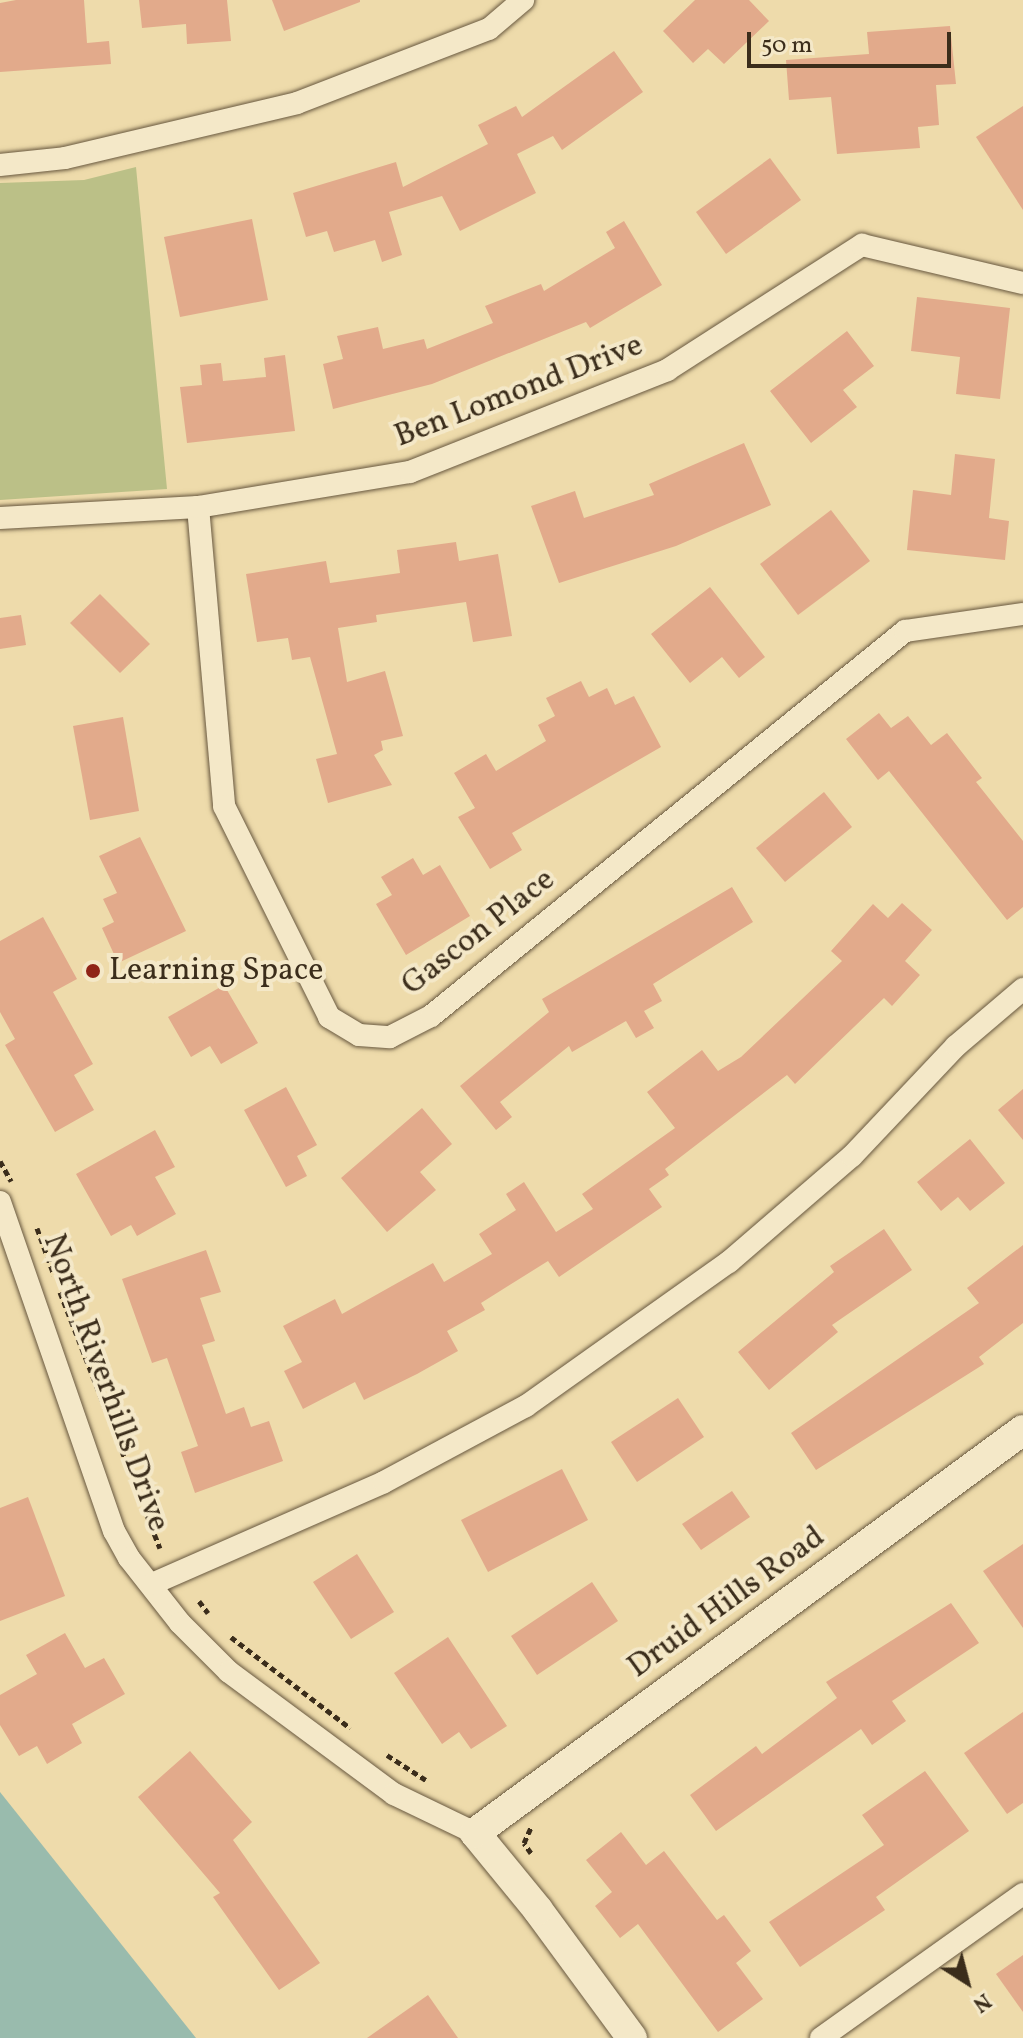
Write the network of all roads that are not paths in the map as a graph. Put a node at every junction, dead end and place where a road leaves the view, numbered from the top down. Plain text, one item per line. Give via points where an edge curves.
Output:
1 (523, 0) edge
2 (0, 165) edge
3 (1023, 283) edge
4 (198, 507) junction
5 (0, 518) edge
6 (1023, 614) edge
7 (1023, 989) edge
8 (8, 1195) edge
9 (1023, 1430) edge
10 (152, 1584) junction
11 (475, 1833) junction
12 (1023, 1894) edge
13 (632, 2038) edge
14 (821, 2038) edge

1 - 2 street via 489,29 297,103 65,158
3 - 4 street, Ben Lomond Drive via 862,245 667,370 424,467
4 - 5 street, Ben Lomond Drive
4 - 6 street, Gascon Place via 224,806 329,1017 359,1035 390,1037 431,1016 905,631
7 - 10 street via 956,1046 852,1156 729,1262 526,1406 384,1482
8 - 10 street, North Riverhills Drive via 114,1531
9 - 11 street, Druid Hills Road
10 - 11 street, North Riverhills Drive via 180,1623 229,1672 394,1794
11 - 13 street, North Riverhills Drive
12 - 14 street

